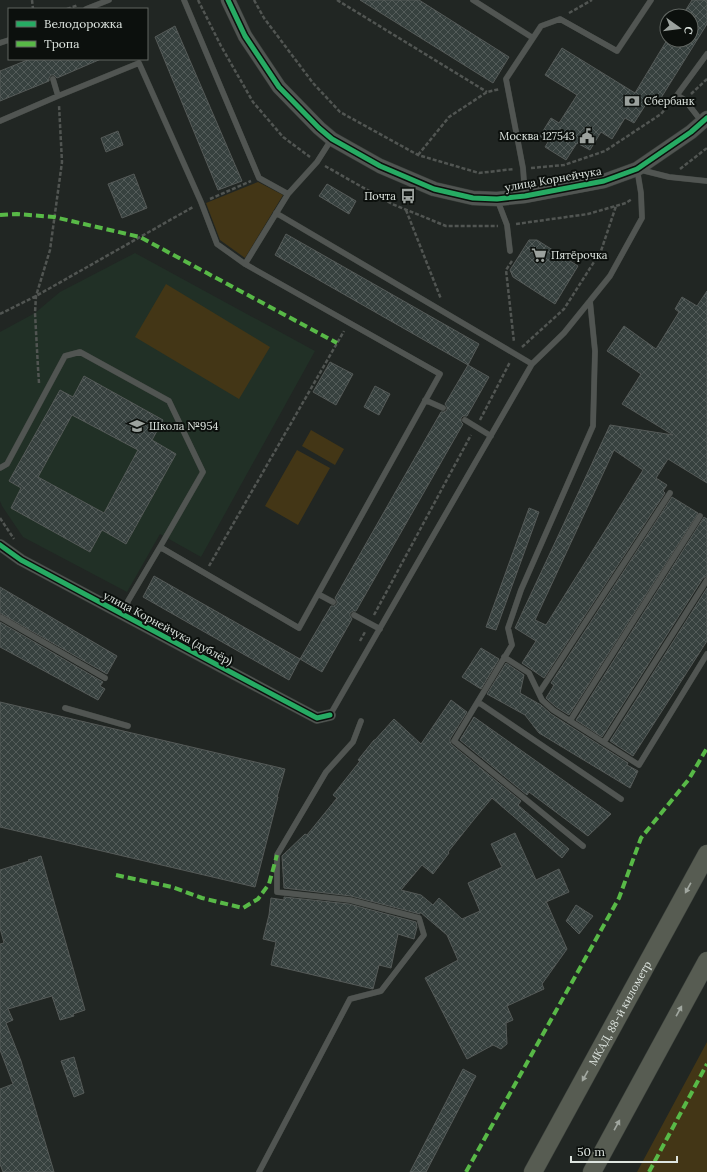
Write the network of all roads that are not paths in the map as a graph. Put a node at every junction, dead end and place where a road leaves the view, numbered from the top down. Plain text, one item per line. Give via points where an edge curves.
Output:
1 (110, 0) edge
2 (184, 0) edge
3 (228, 0) edge
4 (473, 0) edge
5 (651, 0) edge
6 (89, 8) edge
7 (533, 38) junction
8 (707, 54) edge
9 (53, 79) dead end
10 (58, 96) junction
11 (705, 120) edge
12 (0, 121) edge
13 (332, 139) junction
14 (637, 169) junction
15 (707, 181) edge
16 (288, 194) junction
17 (525, 196) junction
18 (497, 199) junction
19 (276, 213) junction
20 (510, 251) dead end
21 (246, 264) junction
22 (590, 301) junction
23 (532, 364) junction
24 (425, 400) junction
25 (443, 408) dead end
26 (465, 420) dead end
27 (491, 436) junction
28 (0, 468) edge
29 (670, 493) dead end
30 (700, 516) dead end
31 (0, 545) edge
32 (160, 547) junction
33 (707, 580) edge
34 (318, 594) junction
35 (333, 602) dead end
36 (354, 615) dead end
37 (125, 616) junction
38 (0, 617) edge
39 (380, 629) junction
40 (707, 654) edge
41 (504, 657) junction
42 (105, 678) dead end
43 (539, 693) junction
44 (478, 702) junction
45 (65, 708) dead end
46 (330, 715) joint
47 (361, 721) dead end
48 (570, 721) junction
49 (128, 726) dead end
50 (604, 742) junction
51 (621, 799) dead end
52 (583, 846) dead end
53 (707, 854) edge
54 (707, 961) edge
55 (259, 1172) edge
56 (533, 1172) edge
57 (592, 1172) edge

1 - 6 lane
2 - 16 lane via 259,178
3 - 13 street, улица Корнейчука via 245,36 279,86
4 - 7 lane
5 - 7 lane via 617,51 560,19 542,26
7 - 17 lane via 506,78 523,168
8 - 11 lane via 678,95
9 - 10 lane
10 - 12 lane
10 - 21 lane via 139,63 217,244
11 - 14 street, улица Корнейчука
13 - 16 lane via 317,162
13 - 18 street, улица Корнейчука via 380,166 434,189 473,198
14 - 15 lane via 669,177
14 - 17 street, улица Корнейчука via 604,181
14 - 22 lane via 642,218 610,276
16 - 19 lane
17 - 18 street, улица Корнейчука
18 - 20 lane via 507,225
19 - 21 lane
19 - 23 lane
21 - 24 lane via 440,374
22 - 23 lane
22 - 41 lane via 595,351 593,426 521,590 508,628 512,645
23 - 27 lane
24 - 25 lane
24 - 34 lane
26 - 27 lane
27 - 39 lane
28 - 32 lane via 7,464 65,356 80,352 169,401 203,472
29 - 43 lane
30 - 48 lane
31 - 37 street, улица Корнейчука (дублёр) via 21,560
32 - 34 lane via 299,628
32 - 37 lane via 128,601
33 - 50 lane
34 - 35 lane
36 - 39 lane
37 - 46 street, улица Корнейчука (дублёр) via 317,718
38 - 42 lane
39 - 46 lane
40 - 50 lane via 639,765
41 - 43 lane via 529,673
41 - 44 lane
43 - 48 lane via 542,700 553,710
44 - 51 lane
44 - 52 lane via 454,742
45 - 49 lane
47 - 55 lane via 353,742 326,772 277,855 277,892 350,900 420,918 424,934 381,991 350,999
48 - 50 lane
53 -> 56 highway, МКАД, 88-й километр
57 -> 54 highway

